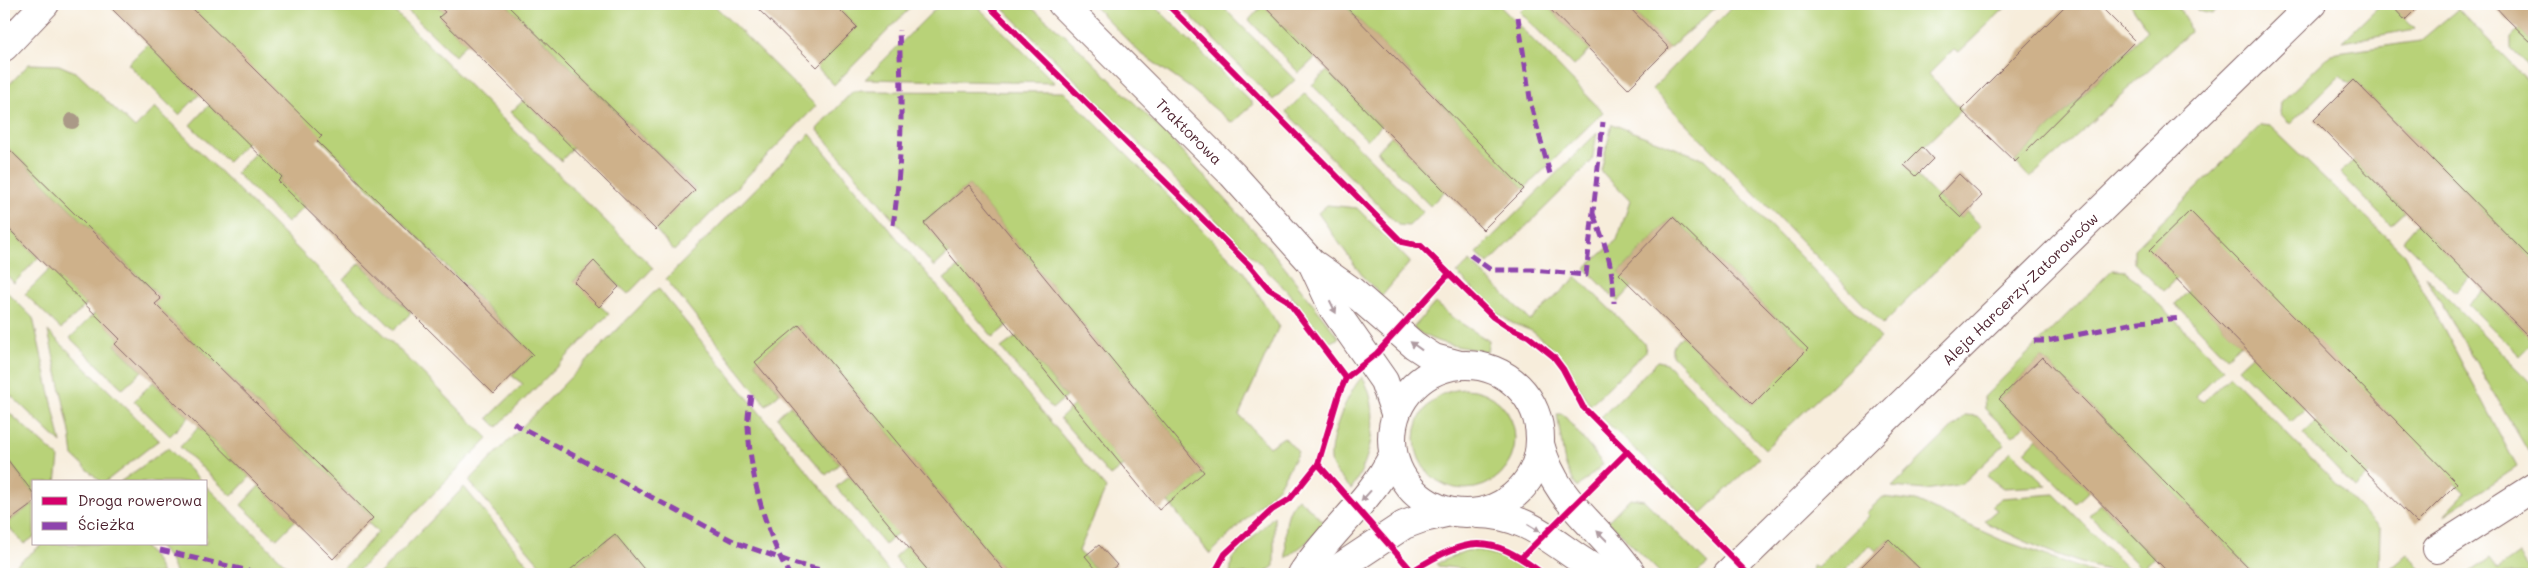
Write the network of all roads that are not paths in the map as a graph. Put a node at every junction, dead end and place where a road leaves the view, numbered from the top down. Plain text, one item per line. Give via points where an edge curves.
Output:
1 (45, 4) edge
2 (1062, 4) edge
3 (2312, 4) edge
4 (4, 47) edge
5 (1312, 263) junction
6 (1460, 365) junction
7 (1396, 413) junction
8 (1540, 444) junction
9 (1393, 455) junction
10 (2534, 487) edge
11 (1460, 513) junction
12 (2437, 548) dead end
13 (1302, 574) edge
14 (1330, 574) edge
15 (1604, 574) edge
16 (1632, 574) edge
17 (1727, 574) edge

1 - 4 main road
2 - 5 main road, Traktorowa via 1232,174
3 - 17 main road, Aleja Harcerzy-Zatorowców
6 -> 5 main road, Traktorowa via 1434,358 1414,345 1352,291
5 -> 7 main road, Traktorowa via 1332,308 1384,381
6 - 7 main road via 1440,369 1421,380 1406,395
6 - 8 main road via 1481,366 1501,373 1518,386 1534,410
7 - 9 main road via 1391,434
8 - 11 main road via 1536,465 1515,494 1492,509
16 -> 8 main road via 1557,487 1546,466
9 - 11 main road via 1400,475 1413,492 1430,505
9 -> 13 main road via 1372,490 1332,532
10 - 12 main road
11 - 14 main road via 1423,518 1404,525
11 -> 15 main road via 1497,514 1529,525

